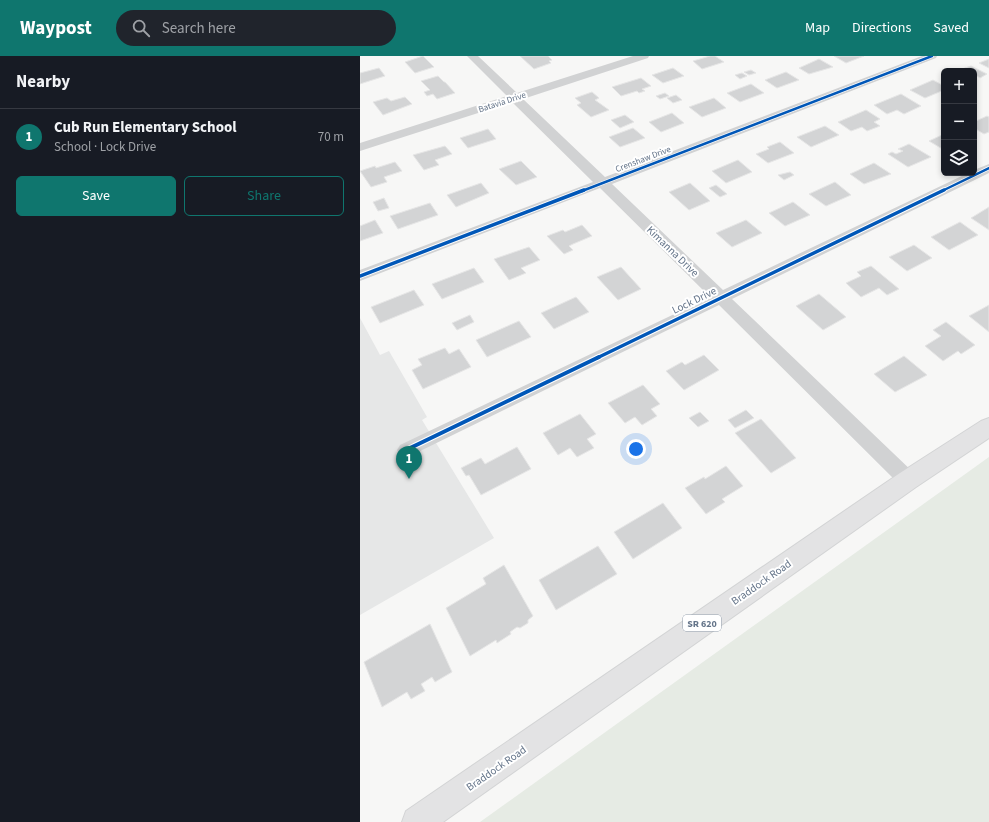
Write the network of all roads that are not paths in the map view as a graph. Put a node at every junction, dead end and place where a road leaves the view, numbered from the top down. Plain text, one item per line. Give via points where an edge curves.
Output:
1 (472, 56) edge
2 (644, 56) edge
3 (932, 56) edge
4 (514, 98) junction
5 (360, 147) edge
6 (989, 168) edge
7 (603, 183) junction
8 (360, 276) edge
9 (720, 297) junction
10 (989, 427) edge
11 (406, 450) dead end
12 (908, 480) junction
13 (417, 822) edge

1 - 4 street, Kimanna Drive
2 - 4 street, Batavia Drive
3 - 7 street, Crenshaw Drive
4 - 5 street, Batavia Drive
4 - 7 street, Kimanna Drive
6 - 9 street, Lock Drive
7 - 8 street, Crenshaw Drive
7 - 9 street, Kimanna Drive
9 - 11 street, Lock Drive
9 - 12 street, Kimanna Drive
10 - 12 main road, Braddock Road / SR 620
12 - 13 main road, Braddock Road / SR 620

